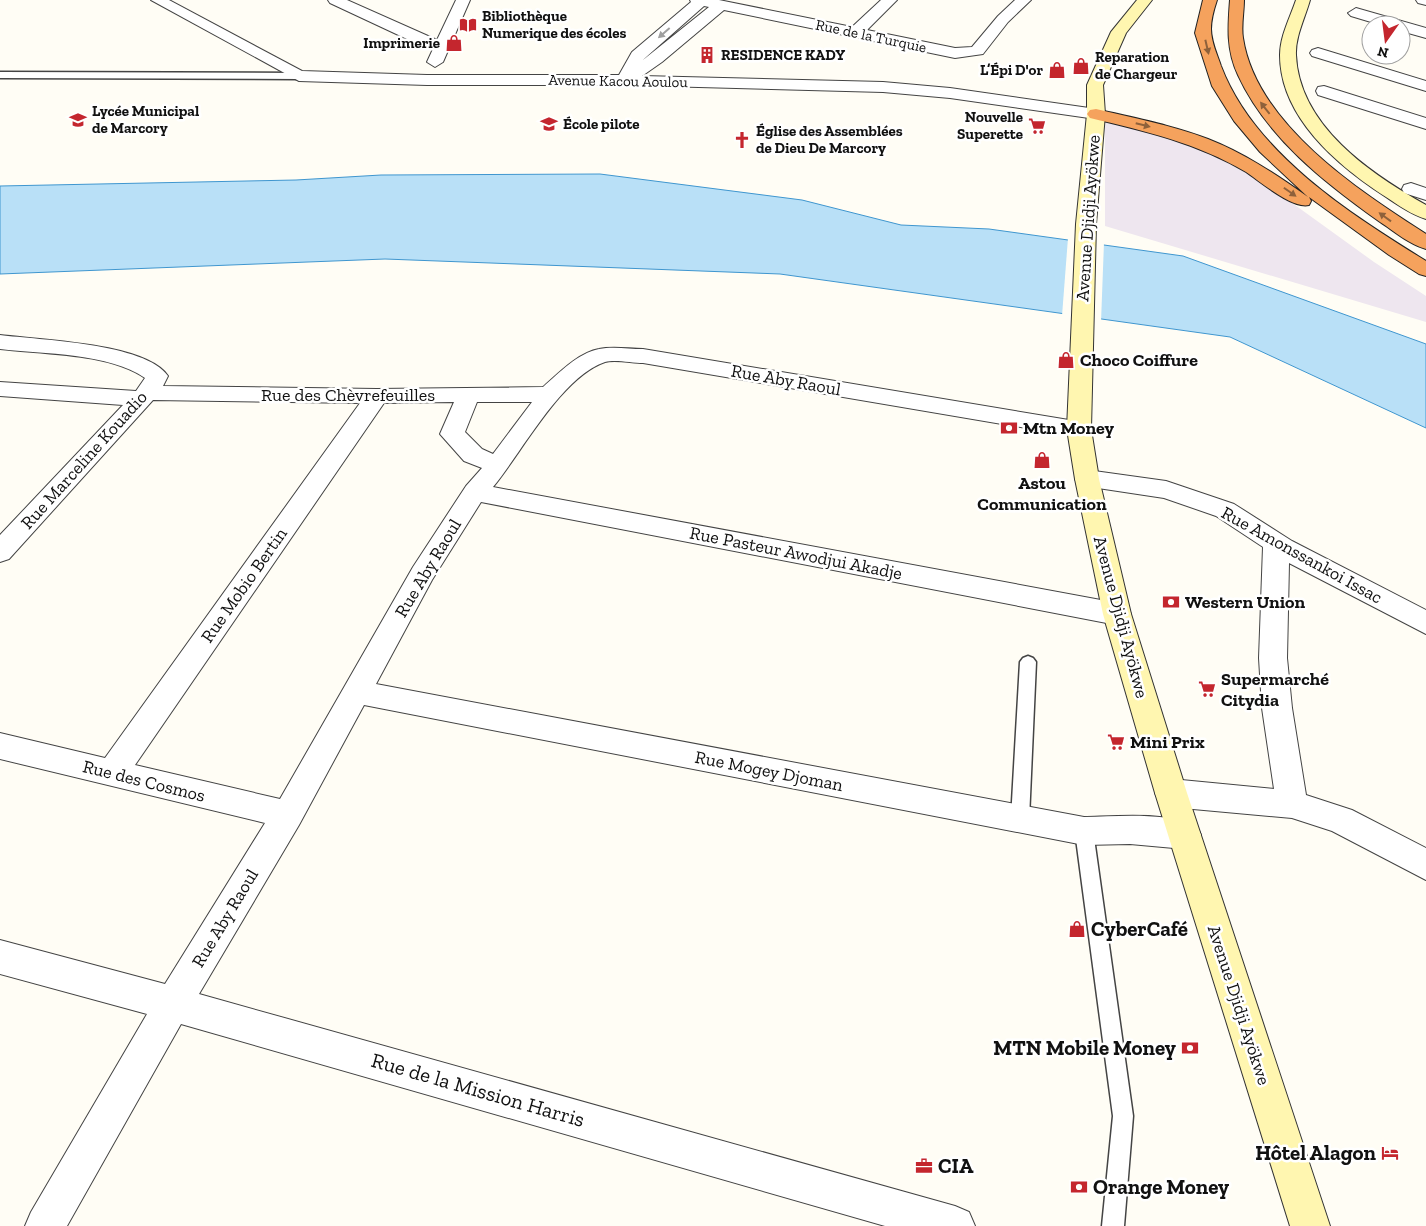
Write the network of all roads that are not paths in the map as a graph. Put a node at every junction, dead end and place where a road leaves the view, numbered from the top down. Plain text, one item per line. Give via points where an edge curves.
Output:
1 (158, 0) edge
2 (335, 0) edge
3 (463, 0) edge
4 (699, 0) edge
5 (768, 0) edge
6 (890, 0) edge
7 (1024, 0) edge
8 (1145, 0) edge
9 (1210, 0) edge
10 (1237, 0) edge
11 (1298, 2) edge
12 (721, 5) junction
13 (754, 12) junction
14 (1356, 13) dead end
15 (1363, 15) edge
16 (1411, 29) edge
17 (856, 32) junction
18 (1426, 33) edge
19 (442, 46) junction
20 (1318, 54) dead end
21 (0, 75) edge
22 (299, 76) junction
23 (427, 80) junction
24 (624, 80) junction
25 (1426, 86) edge
26 (1324, 91) dead end
27 (1096, 114) junction
28 (1426, 124) edge
29 (1426, 213) edge
30 (1426, 243) edge
31 (1398, 252) junction
32 (1426, 270) edge
33 (0, 342) edge
34 (0, 390) edge
35 (470, 394) junction
36 (549, 394) junction
37 (144, 396) junction
38 (377, 396) junction
39 (1079, 429) junction
40 (498, 465) junction
41 (1087, 479) junction
42 (476, 492) junction
43 (1276, 543) junction
44 (0, 552) edge
45 (1117, 614) junction
46 (1426, 624) edge
47 (1028, 662) dead end
48 (356, 692) junction
49 (0, 746) edge
50 (112, 773) junction
51 (1171, 793) junction
52 (1292, 804) junction
53 (288, 815) junction
54 (1020, 820) junction
55 (1084, 831) junction
56 (1185, 834) junction
57 (1426, 865) edge
58 (0, 957) edge
59 (174, 1004) junction
60 (45, 1226) edge
61 (955, 1226) edge
62 (1114, 1226) edge
63 (1310, 1226) edge

1 - 22 street, Avenue Kacou Aoulou
2 - 19 street via 428,43
3 - 19 street
4 - 12 street, Rue de la Turquie
4 -> 24 street via 638,55
5 - 13 street
6 - 17 street
7 - 17 street, Rue de la Turquie via 977,51 955,53
8 - 27 street, Avenue Djidji Ayökwe via 1119,32 1106,56 1095,85
9 -> 31 highway via 1203,30 1216,80 1232,106 1270,151 1318,196
30 -> 10 highway via 1388,219 1314,162 1263,106 1247,82 1232,34
11 - 29 street via 1288,56 1290,84 1308,118 1336,149 1398,199
12 - 13 street, Rue de la Turquie
12 - 24 street via 656,59
13 - 17 street, Rue de la Turquie
14 - 15 street
16 - 18 street
19 - 23 street
20 - 25 street
21 - 22 lane
22 - 23 street, Avenue Kacou Aoulou
23 - 24 street, Avenue Kacou Aoulou
24 - 27 street, Avenue Kacou Aoulou via 882,87 950,93
26 - 28 street
27 -> 31 highway via 1210,146 1272,180 1356,238
27 - 39 street, Avenue Djidji Ayökwe via 1086,224
31 - 32 highway
33 - 37 street, Rue Marceline Kouadio via 106,354 138,363 157,376
34 - 37 street, Rue des Chèvrefeuilles
35 - 36 street, Rue des Chèvrefeuilles
35 - 38 street, Rue des Chèvrefeuilles
35 - 40 street via 452,434 473,455
36 - 39 street, Rue Aby Raoul via 576,370 601,355 643,356
36 - 40 street, Rue Aby Raoul
37 - 38 street, Rue des Chèvrefeuilles
37 - 44 street, Rue Marceline Kouadio
38 - 50 street, Rue Mobio Bertin
39 - 41 street, Avenue Djidji Ayökwe
40 - 42 street, Rue Aby Raoul
41 - 43 street, Rue Amonssankoi Issac via 1166,490 1226,510
41 - 45 street, Avenue Djidji Ayökwe
42 - 45 street, Rue Pasteur Awodjui Akadje
42 - 48 street, Rue Aby Raoul via 422,574
43 - 46 street, Rue Amonssankoi Issac
43 - 52 street via 1273,658
45 - 51 street, Avenue Djidji Ayökwe
47 - 54 lane
48 - 53 street, Rue Aby Raoul
48 - 54 street, Rue Mogey Djoman
49 - 50 street, Rue des Cosmos
50 - 53 street, Rue des Cosmos
51 - 52 street
51 - 56 street, Avenue Djidji Ayökwe
52 - 57 street via 1341,820
53 - 59 street, Rue Aby Raoul
54 - 55 street, Rue Mogey Djoman
55 - 56 street, Rue Mogey Djoman
55 - 62 lane via 1123,1116
56 - 63 street, Avenue Djidji Ayökwe
58 - 59 street, Rue de la Mission Harris
59 - 60 street, Rue Aby Raoul
59 - 61 street, Rue de la Mission Harris

